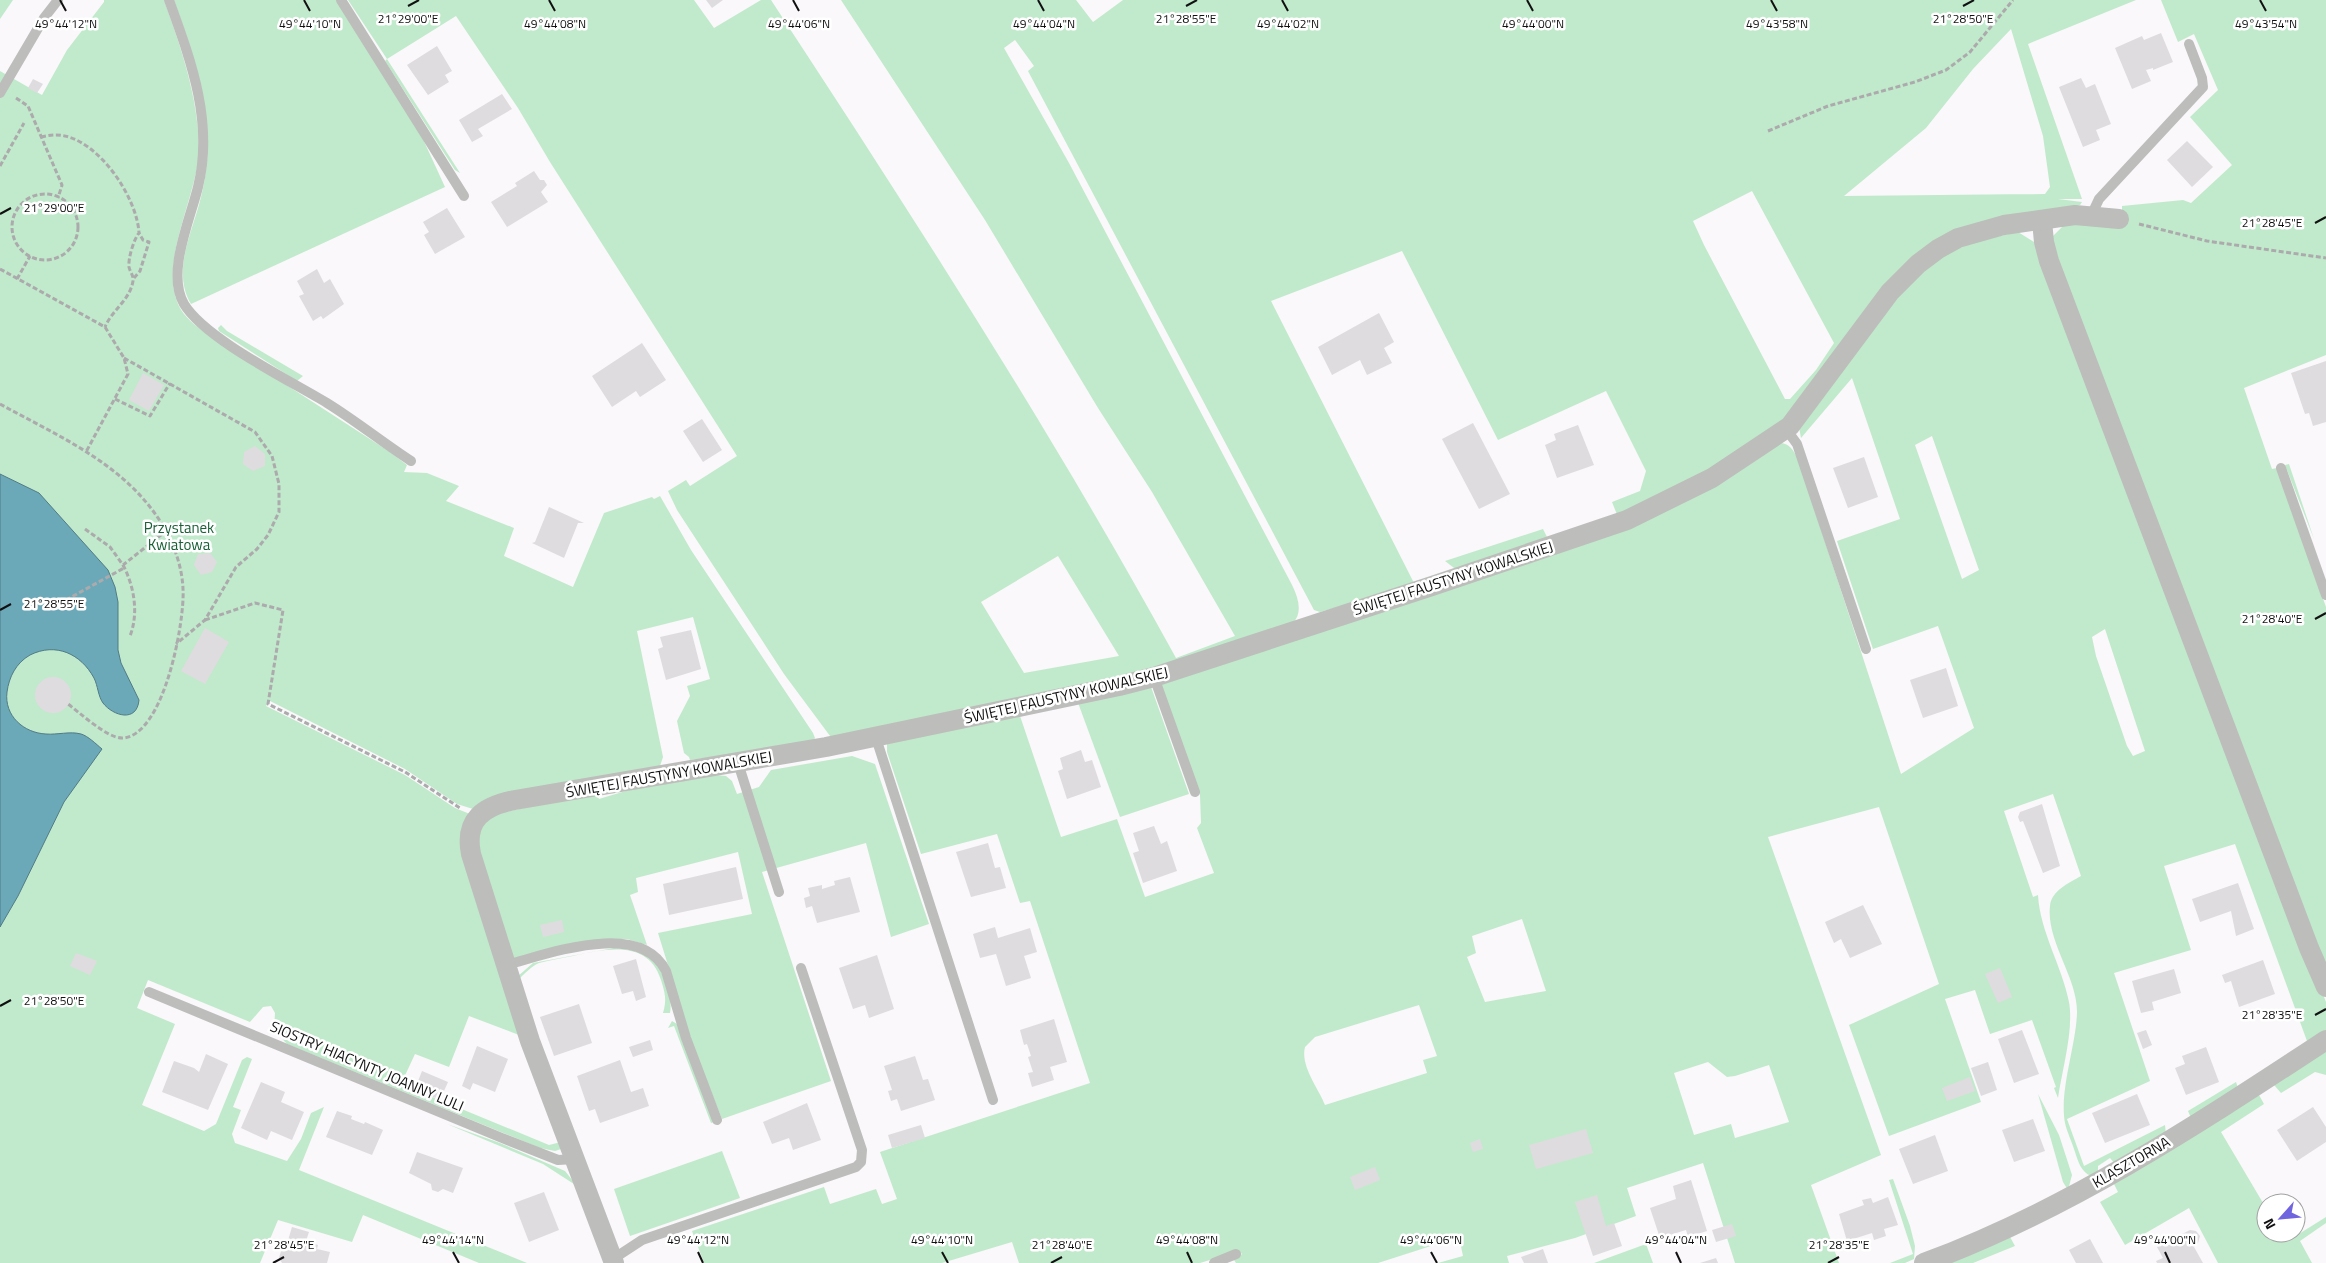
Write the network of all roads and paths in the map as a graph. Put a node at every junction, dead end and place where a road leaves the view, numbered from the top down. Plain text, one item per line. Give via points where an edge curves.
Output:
1 (58, 0) edge
2 (169, 0) edge
3 (341, 0) edge
4 (2013, 0) edge
5 (2189, 44) dead end
6 (1, 91) edge
7 (24, 123) dead end
8 (1768, 131) dead end
9 (42, 137) junction
10 (0, 166) edge
11 (464, 196) dead end
12 (58, 198) junction
13 (2091, 216) junction
14 (2119, 219) joint
15 (2042, 221) junction
16 (139, 233) junction
17 (30, 256) junction
18 (2326, 258) edge
19 (0, 269) edge
20 (134, 278) junction
21 (17, 279) junction
22 (105, 328) junction
23 (124, 358) junction
24 (170, 383) junction
25 (115, 399) junction
26 (0, 404) edge
27 (1786, 429) junction
28 (86, 452) junction
29 (411, 461) dead end
30 (2281, 468) dead end
31 (85, 529) dead end
32 (166, 531) junction
33 (124, 566) junction
34 (2326, 595) edge
35 (66, 600) dead end
36 (205, 620) junction
37 (130, 636) dead end
38 (176, 644) junction
39 (1866, 649) dead end
40 (1154, 677) junction
41 (68, 704) dead end
42 (876, 738) junction
43 (738, 763) junction
44 (1195, 792) dead end
45 (480, 814) junction
46 (779, 892) dead end
47 (506, 965) junction
48 (801, 968) dead end
49 (2326, 987) edge
50 (149, 992) dead end
51 (2326, 1040) edge
52 (993, 1100) dead end
53 (717, 1120) dead end
54 (575, 1159) junction
55 (1236, 1254) dead end
56 (613, 1261) edge
57 (1214, 1263) edge
58 (1924, 1263) edge

1 - 6 lane
2 - 29 lane via 191,65 205,125 203,162 178,271 179,291 185,305 216,334 368,430
3 - 11 lane
4 - 8 path via 1970,52 1946,70 1828,106
5 - 13 lane via 2203,87 2099,199
6 - 9 path via 28,106
7 - 10 path
9 - 12 path via 62,185
9 - 16 path via 69,137 100,157 123,188 138,222
12 - 17 path via 48,195 33,197 16,211 12,225 15,240
12 - 17 path via 68,204 75,215 78,228 75,241 67,252 55,258 42,260
13 - 14 street, ŚWIĘTEJ FAUSTYNY KOWALSKIEJ
13 - 15 street, ŚWIĘTEJ FAUSTYNY KOWALSKIEJ
14 - 18 path via 2207,240
15 - 27 street, ŚWIĘTEJ FAUSTYNY KOWALSKIEJ via 1985,229 1958,238 1925,259 1872,314 1809,403
15 - 49 street via 2046,255
16 - 20 path via 129,265
16 - 20 path via 143,240 149,242 140,271
17 - 21 path
19 - 21 path
20 - 22 path via 130,292 114,310
21 - 22 path
22 - 23 path
23 - 24 path
23 - 25 path via 128,374
24 - 25 path via 154,413 149,416
24 - 36 path via 255,432 272,456 279,484 279,512 273,528 236,567
25 - 28 path
26 - 28 path
27 - 39 lane via 1797,444
27 - 40 street, ŚWIĘTEJ FAUSTYNY KOWALSKIEJ via 1712,478 1627,520
28 - 32 path via 137,490
30 - 34 lane
31 - 33 path via 110,546
32 - 33 path
32 - 38 path via 179,563 183,588
33 - 35 path
33 - 37 path via 134,600 135,619
36 - 38 path
36 - 45 path via 255,603 283,610 268,704 405,772 455,805
38 - 41 path via 161,698 138,732 126,738 111,735
40 - 42 street, ŚWIĘTEJ FAUSTYNY KOWALSKIEJ
40 - 44 lane
42 - 43 street, ŚWIĘTEJ FAUSTYNY KOWALSKIEJ
42 - 52 lane
43 - 45 street, ŚWIĘTEJ FAUSTYNY KOWALSKIEJ via 506,802 491,806
43 - 46 lane
45 - 47 street via 470,833 470,848
47 - 53 lane via 601,944 636,945 651,952 666,970 686,1038
47 - 54 street via 533,1050
48 - 56 lane via 862,1150 861,1162 856,1167 642,1240
50 - 54 lane, SIOSTRY HIACYNTY JOANNY LULI via 558,1160
51 - 58 street, KLASZTORNA via 2173,1138 2084,1189 2010,1228
54 - 56 street
55 - 57 lane

